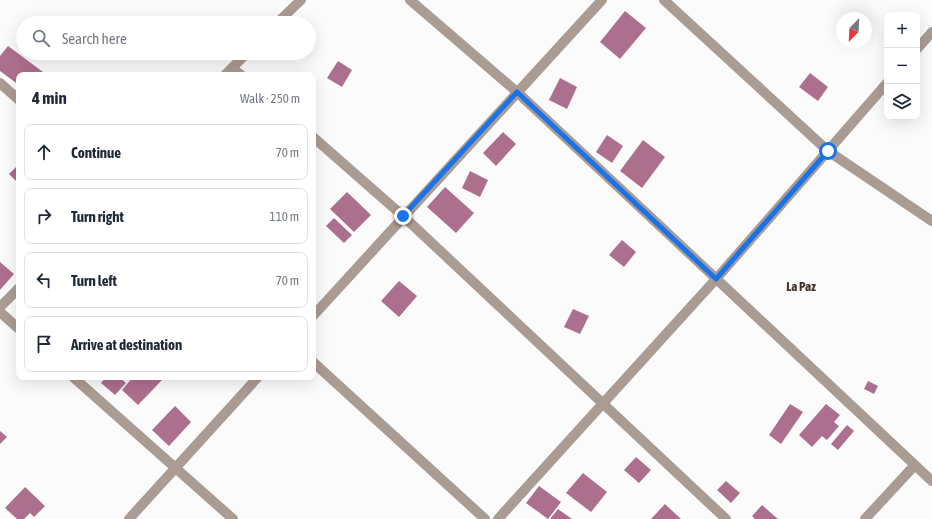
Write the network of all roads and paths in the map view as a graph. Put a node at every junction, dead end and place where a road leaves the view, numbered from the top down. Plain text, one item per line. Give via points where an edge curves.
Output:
1 (301, 0) edge
2 (410, 0) edge
3 (602, 0) edge
4 (664, 0) edge
5 (284, 16) edge
6 (932, 32) edge
7 (918, 48) edge
8 (240, 60) edge
9 (229, 71) edge
10 (0, 83) edge
11 (886, 84) edge
12 (517, 92) junction
13 (16, 97) edge
14 (316, 140) edge
15 (828, 151) junction
16 (403, 216) junction
17 (932, 221) edge
18 (716, 279) junction
19 (16, 291) edge
20 (0, 307) edge
21 (0, 312) edge
22 (316, 313) edge
23 (16, 326) edge
24 (316, 365) edge
25 (76, 380) edge
26 (255, 380) edge
27 (604, 404) junction
28 (914, 466) junction
29 (176, 468) junction
30 (932, 481) edge
31 (129, 519) edge
32 (233, 519) edge
33 (485, 519) edge
34 (498, 519) edge
35 (726, 519) edge
36 (864, 519) edge

1 - 5 street
2 - 12 street
3 - 12 street
4 - 15 street
6 - 7 street
8 - 9 street
10 - 13 street
11 - 15 street
12 - 16 street
12 - 18 street
14 - 16 street
15 - 17 street
15 - 18 street
16 - 22 street
16 - 27 street
18 - 27 street
18 - 28 street
19 - 20 street
21 - 23 street
24 - 33 street
25 - 29 street
26 - 29 street
27 - 34 street
27 - 35 street
28 - 30 street
28 - 36 street
29 - 31 street
29 - 32 street

